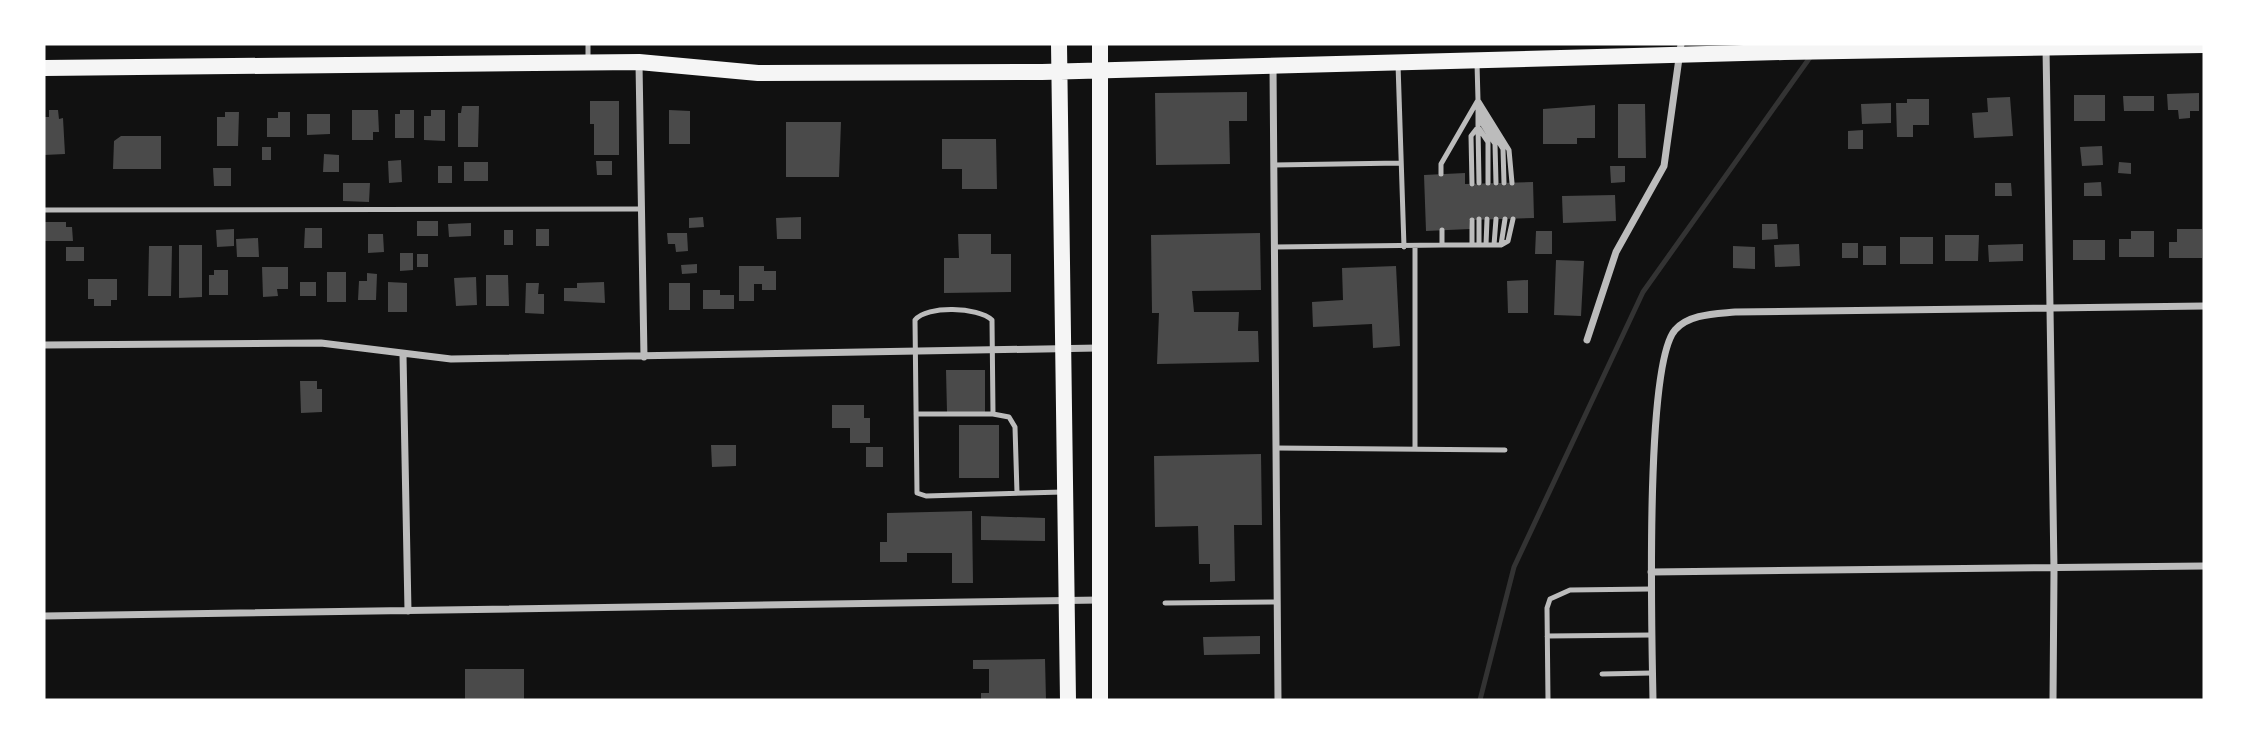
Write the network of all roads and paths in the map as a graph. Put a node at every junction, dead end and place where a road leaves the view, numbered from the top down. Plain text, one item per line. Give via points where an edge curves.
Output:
1 (588, 44) edge
2 (1059, 44) edge
3 (1100, 44) edge
4 (2204, 45) edge
5 (2046, 47) edge
6 (1681, 49) edge
7 (1477, 60) junction
8 (588, 62) junction
9 (639, 62) junction
10 (1398, 62) junction
11 (1273, 66) junction
12 (44, 68) edge
13 (1059, 71) junction
14 (1100, 71) junction
15 (1478, 100) junction
16 (1478, 109) junction
17 (1478, 117) junction
18 (1478, 127) junction
19 (1401, 163) junction
20 (1274, 165) junction
21 (1441, 174) dead end
22 (1488, 183) dead end
23 (1496, 183) dead end
24 (1504, 183) dead end
25 (1512, 183) dead end
26 (1475, 184) dead end
27 (641, 209) junction
28 (44, 210) edge
29 (1475, 219) dead end
30 (1487, 219) dead end
31 (1496, 219) dead end
32 (1505, 219) dead end
33 (1513, 219) dead end
34 (1441, 230) dead end
35 (1415, 246) junction
36 (1441, 246) junction
37 (1479, 246) junction
38 (1498, 246) junction
39 (1275, 247) junction
40 (1404, 247) junction
41 (2204, 306) edge
42 (2048, 308) junction
43 (1587, 340) dead end
44 (44, 345) edge
45 (1098, 348) junction
46 (1063, 349) junction
47 (995, 350) junction
48 (915, 351) junction
49 (403, 355) junction
50 (644, 357) junction
51 (916, 414) junction
52 (993, 414) junction
53 (1276, 448) junction
54 (1415, 449) junction
55 (1505, 450) dead end
56 (1066, 492) junction
57 (1017, 493) junction
58 (2204, 566) edge
59 (2054, 570) junction
60 (1651, 572) junction
61 (1651, 589) junction
62 (1067, 600) junction
63 (1100, 600) junction
64 (1277, 602) junction
65 (1165, 603) dead end
66 (408, 611) junction
67 (44, 616) edge
68 (1652, 635) junction
69 (1547, 636) junction
70 (1653, 673) junction
71 (1602, 674) dead end
72 (1068, 700) edge
73 (1100, 700) edge
74 (1278, 700) edge
75 (1548, 700) edge
76 (1653, 700) edge
77 (2053, 700) edge

1 - 8 lane
2 - 13 main road
3 - 14 main road
4 - 5 main road
5 - 6 main road via 1784,52
5 - 42 street
6 - 7 main road
6 - 43 street via 1664,166 1616,252
7 - 10 main road
7 - 15 lane
8 - 9 main road
8 - 12 main road
9 - 13 main road via 758,74
9 - 27 street
10 - 11 main road
10 - 19 lane
11 - 14 main road
11 - 20 street
13 - 14 main road
13 - 46 main road
14 - 45 main road
15 - 16 lane
15 - 21 lane via 1441,164
15 - 25 lane via 1509,150
16 - 17 lane
16 - 24 lane via 1503,149
17 - 18 lane
17 - 23 lane via 1495,144
18 - 22 lane via 1488,142
18 - 26 lane
19 - 20 lane
19 - 40 lane
20 - 39 street
27 - 28 lane
27 - 50 street
29 - 37 lane
30 - 37 lane
31 - 38 lane
32 - 38 lane
33 - 38 lane via 1508,241
34 - 36 lane
35 - 36 lane
35 - 40 lane
35 - 54 lane
36 - 37 lane
37 - 38 lane
39 - 40 lane
39 - 53 street
41 - 42 street
42 - 59 street
42 - 60 street via 1735,312 1696,317 1677,328 1667,344 1660,375
44 - 49 street via 321,343
45 - 46 street
45 - 63 main road
46 - 47 street
46 - 56 main road
47 - 48 street
47 - 48 lane via 992,320 984,312 964,310 919,315
47 - 52 lane
48 - 50 street
48 - 51 lane
49 - 50 street via 450,359
49 - 66 street
51 - 52 lane
51 - 57 lane via 917,493
52 - 57 lane via 1009,417 1015,427
53 - 54 lane
53 - 64 street
54 - 55 lane
56 - 57 lane
56 - 62 main road
58 - 59 street
59 - 60 street
59 - 77 street
60 - 61 street
61 - 68 street
61 - 69 lane via 1559,593 1547,608
62 - 63 street
62 - 66 street
62 - 72 main road
63 - 73 main road
64 - 65 lane
64 - 74 street
66 - 67 street
68 - 69 lane
68 - 70 street
69 - 75 lane
70 - 71 lane
70 - 76 street

